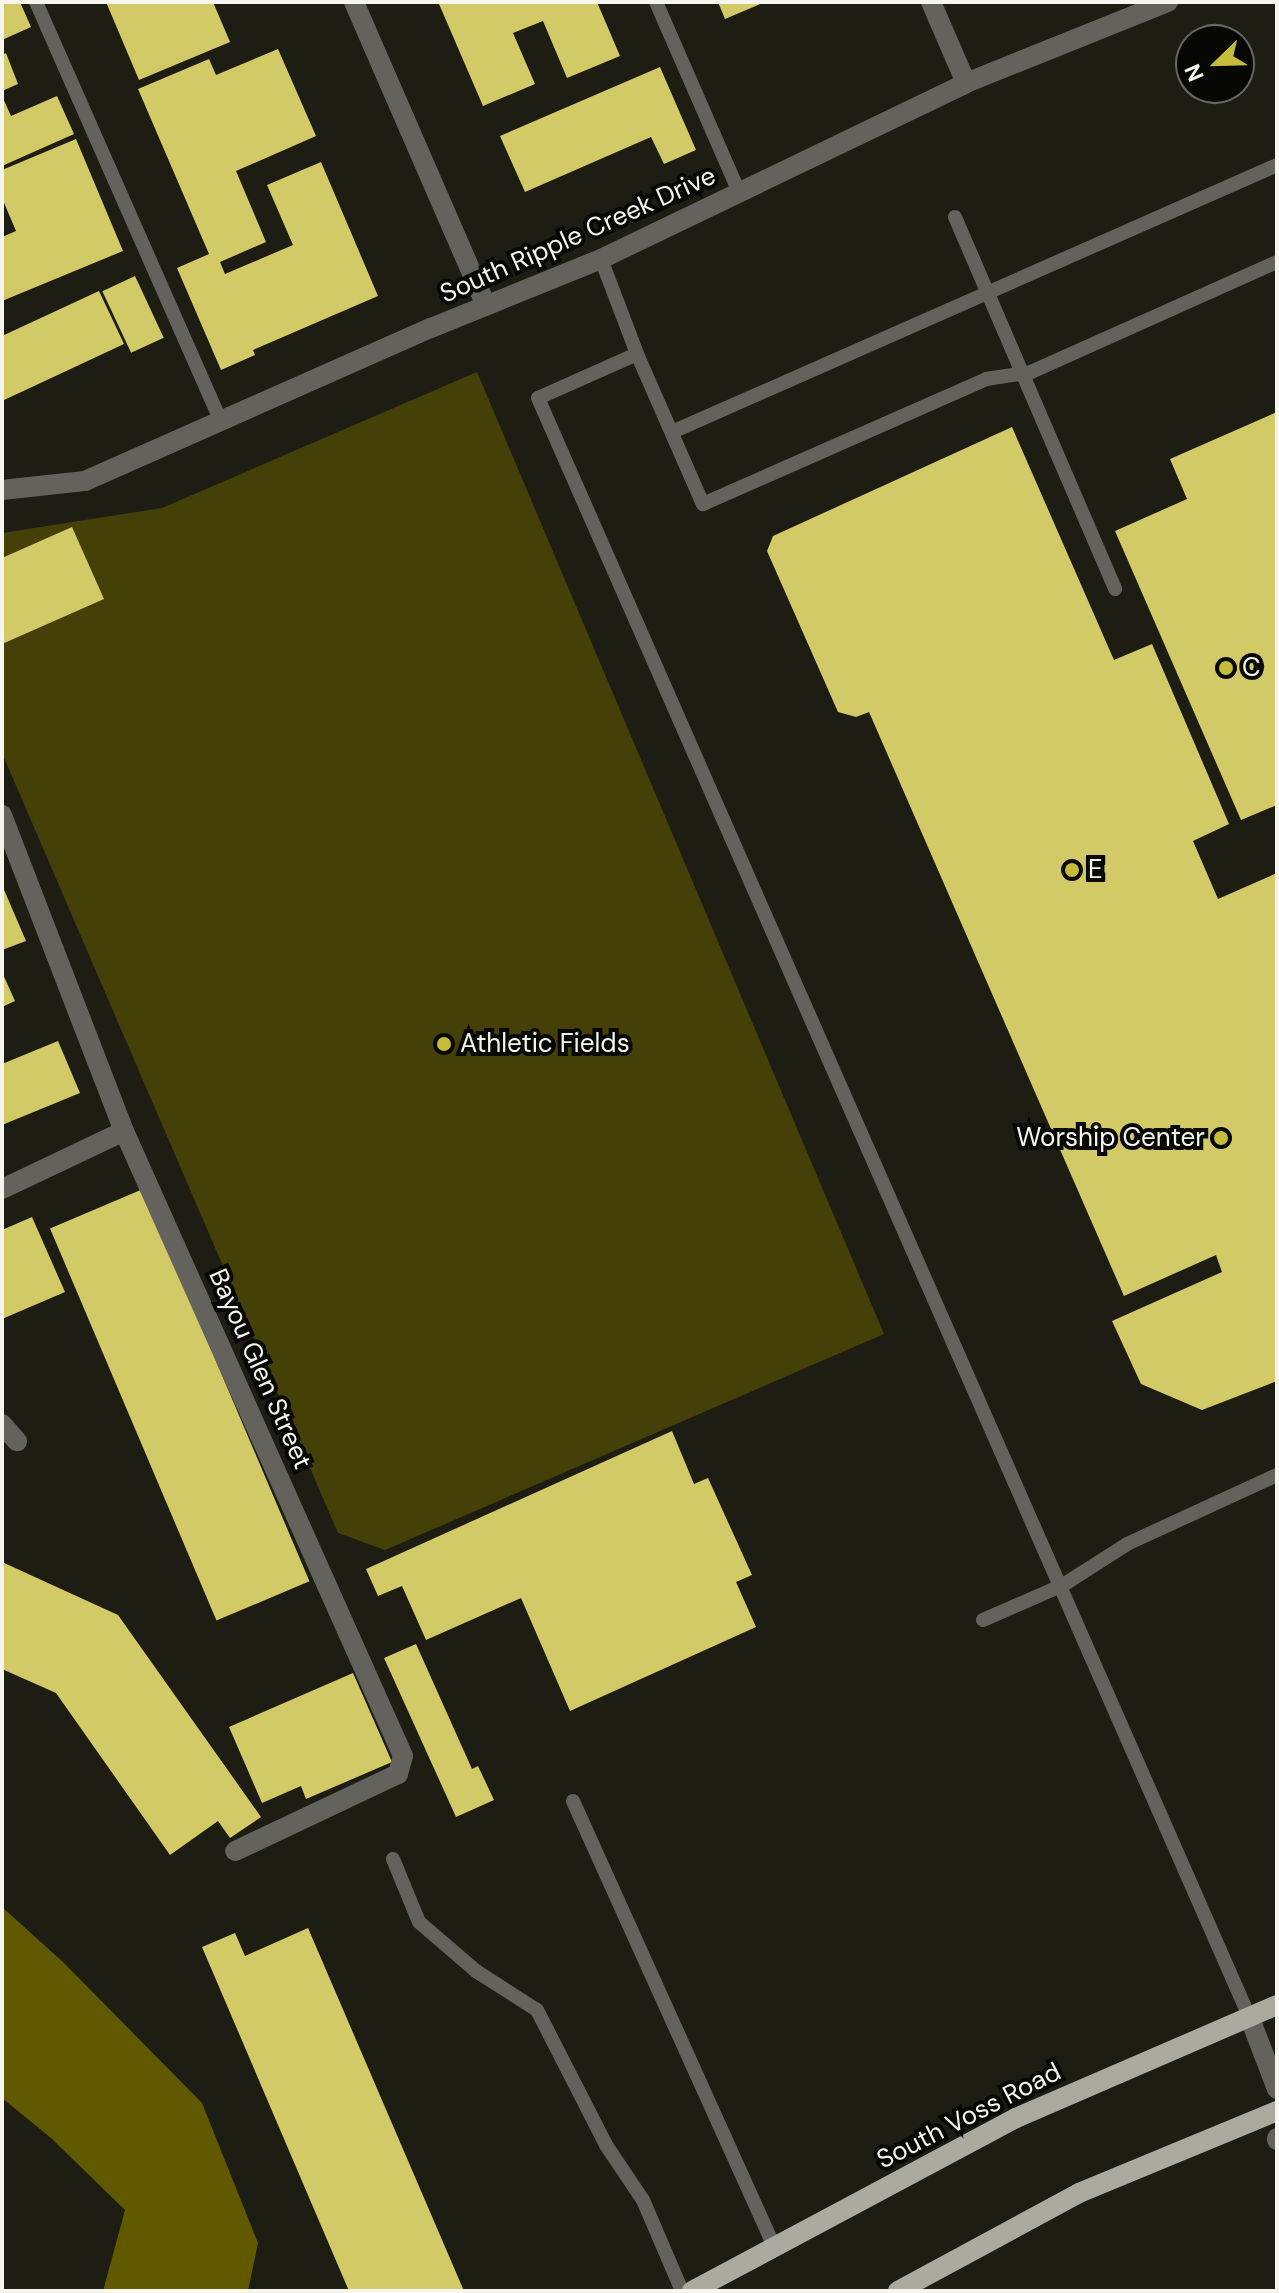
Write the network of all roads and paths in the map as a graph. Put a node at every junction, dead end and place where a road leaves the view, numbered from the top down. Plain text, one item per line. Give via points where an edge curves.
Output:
1 (36, 2) edge
2 (354, 2) edge
3 (656, 2) edge
4 (931, 2) edge
5 (1168, 2) edge
6 (966, 83) junction
7 (1277, 165) edge
8 (739, 192) junction
9 (955, 217) dead end
10 (601, 259) junction
11 (1277, 262) edge
12 (988, 293) junction
13 (486, 306) junction
14 (637, 354) junction
15 (1022, 374) junction
16 (221, 421) junction
17 (672, 432) junction
18 (2, 490) edge
19 (1115, 589) dead end
20 (2, 815) edge
21 (124, 1131) junction
22 (2, 1189) edge
23 (2, 1424) edge
24 (17, 1441) dead end
25 (1277, 1475) edge
26 (1063, 1585) junction
27 (983, 1620) dead end
28 (573, 1801) dead end
29 (235, 1851) dead end
30 (393, 1859) dead end
31 (1277, 2005) edge
32 (1249, 2016) junction
33 (1277, 2089) edge
34 (1277, 2111) edge
35 (774, 2246) junction
36 (682, 2291) edge
37 (692, 2291) edge
38 (898, 2291) edge

1 - 16 lane
2 - 13 street
3 - 8 lane
4 - 6 street
5 - 6 street, South Ripple Creek Drive
6 - 8 street, South Ripple Creek Drive
7 - 12 lane
8 - 10 street, South Ripple Creek Drive
9 - 12 lane
10 - 13 street, South Ripple Creek Drive
10 - 14 lane
11 - 15 lane
12 - 15 lane
12 - 17 lane
13 - 16 street, South Ripple Creek Drive
14 - 17 lane
14 - 26 lane via 538,398
15 - 17 lane via 986,379 703,504
15 - 19 lane
16 - 18 street, South Ripple Creek Drive via 85,481
20 - 21 street, Bayou Glen Street
21 - 22 street
21 - 29 street, Bayou Glen Street via 403,1756 398,1774
23 - 24 street
25 - 26 lane via 1127,1544
26 - 27 lane
26 - 32 lane
28 - 35 lane
30 - 36 lane via 419,1922 476,1971 537,2010 606,2145 643,2200
31 - 32 main road, South Voss Road
32 - 33 street
32 - 35 main road, South Voss Road via 1016,2118
34 - 38 main road via 1079,2193
35 - 37 main road, South Voss Road

